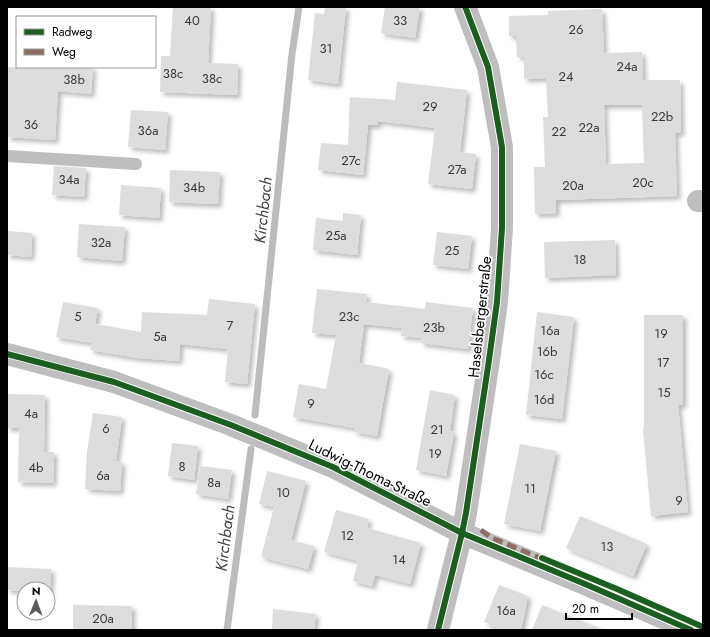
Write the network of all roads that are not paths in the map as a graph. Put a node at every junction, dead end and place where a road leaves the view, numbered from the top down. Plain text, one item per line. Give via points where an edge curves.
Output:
1 (465, 7) edge
2 (7, 156) edge
3 (136, 164) dead end
4 (7, 354) edge
5 (462, 533) junction
6 (438, 630) edge
7 (691, 630) edge

1 - 5 street, Haselsbergerstraße via 488,67 502,147 502,228 497,302
2 - 3 lane
4 - 5 street, Ludwig-Thoma-Straße via 114,382 231,425 333,468
5 - 6 street, Haselsbergerstraße
5 - 7 street, Ludwig-Thoma-Straße

